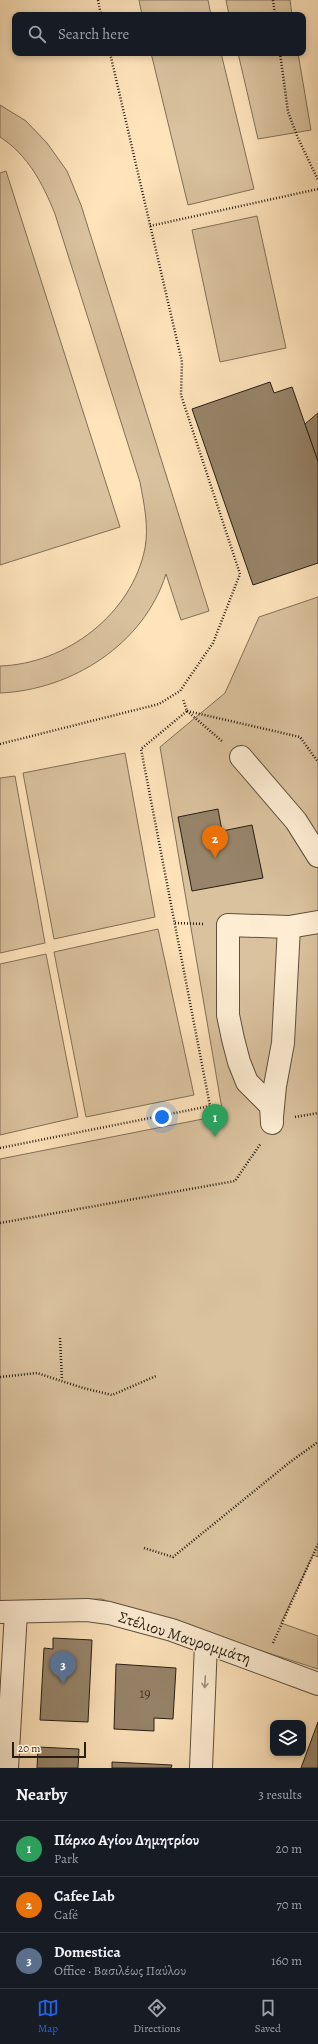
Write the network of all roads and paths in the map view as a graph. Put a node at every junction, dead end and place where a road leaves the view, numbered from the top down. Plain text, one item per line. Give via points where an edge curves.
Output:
1 (98, 0) edge
2 (272, 0) edge
3 (100, 12) edge
4 (274, 12) edge
5 (111, 56) edge
6 (280, 56) edge
7 (318, 180) edge
8 (318, 189) edge
9 (150, 226) junction
10 (183, 699) dead end
11 (187, 711) junction
12 (0, 744) edge
13 (241, 757) dead end
14 (318, 762) edge
15 (318, 856) edge
16 (318, 922) edge
17 (175, 923) junction
18 (228, 925) junction
19 (289, 927) junction
20 (272, 1122) junction
21 (0, 1148) edge
22 (0, 1223) edge
23 (60, 1338) dead end
24 (156, 1376) dead end
25 (0, 1377) edge
26 (62, 1380) junction
27 (318, 1442) edge
28 (318, 1544) edge
29 (144, 1548) dead end
30 (8, 1612) edge
31 (206, 1643) junction
32 (264, 1664) junction
33 (318, 1684) edge
34 (7, 1768) edge
35 (201, 1768) edge

1 - 3 path
2 - 4 path
5 - 9 path
6 - 7 path via 288,112
8 - 9 path
9 - 12 path via 182,362 181,395 240,574 213,643 180,691 160,704
10 - 11 path
11 - 14 path via 300,737
11 - 17 path via 141,749
13 - 15 street via 296,821
16 - 19 street
17 - 18 path
17 - 21 path via 210,1106
18 - 19 street
18 - 20 street via 228,1015 238,1062 247,1082 271,1106
19 - 20 street via 283,1043 274,1086
20 - 22 path via 235,1181
23 - 26 path
24 - 26 path via 112,1395
25 - 26 path via 38,1373
27 - 29 path via 172,1557
28 - 32 path
30 - 31 street, Στέλιου Μαυρομμάτη via 87,1610 109,1613 172,1630
30 - 34 street
31 - 32 street, Στέλιου Μαυρομμάτη
31 -> 35 street
32 - 33 street, Στέλιου Μαυρομμάτη

